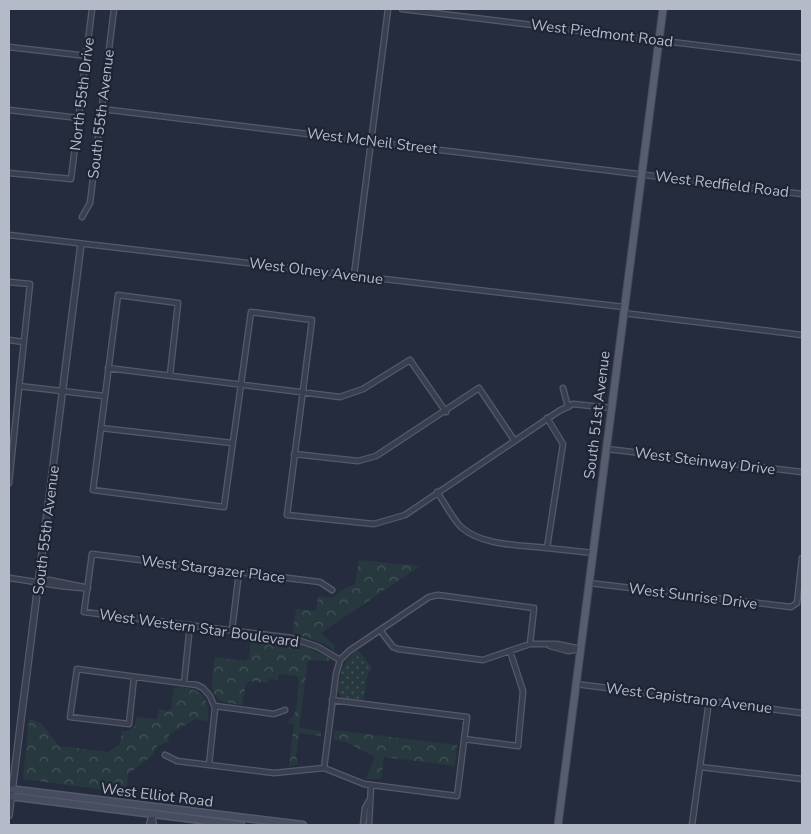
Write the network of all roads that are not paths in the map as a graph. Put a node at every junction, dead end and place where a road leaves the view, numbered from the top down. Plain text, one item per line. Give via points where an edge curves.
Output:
1 (92, 9) edge
2 (114, 9) edge
3 (388, 9) edge
4 (402, 9) edge
5 (662, 9) edge
6 (658, 40) junction
7 (9, 47) edge
8 (86, 56) junction
9 (802, 58) edge
10 (102, 109) junction
11 (9, 110) edge
12 (79, 118) junction
13 (370, 140) junction
14 (9, 173) edge
15 (641, 174) junction
16 (802, 194) edge
17 (82, 217) dead end
18 (9, 235) edge
19 (81, 244) junction
20 (354, 275) junction
21 (9, 282) edge
22 (624, 310) junction
23 (802, 335) edge
24 (9, 340) edge
25 (24, 342) junction
26 (108, 368) junction
27 (170, 375) junction
28 (240, 384) junction
29 (19, 386) junction
30 (563, 388) dead end
31 (64, 392) junction
32 (302, 392) junction
33 (104, 396) junction
34 (568, 407) junction
35 (612, 408) junction
36 (446, 412) junction
37 (547, 418) junction
38 (9, 426) edge
39 (15, 427) junction
40 (101, 428) junction
41 (514, 440) junction
42 (232, 443) junction
43 (607, 449) junction
44 (294, 454) junction
45 (802, 472) edge
46 (9, 483) edge
47 (437, 492) junction
48 (547, 548) junction
49 (593, 553) junction
50 (802, 558) edge
51 (239, 572) junction
52 (9, 578) edge
53 (39, 582) junction
54 (589, 583) junction
55 (88, 588) junction
56 (332, 590) dead end
57 (190, 625) junction
58 (232, 630) junction
59 (380, 630) junction
60 (530, 644) junction
61 (581, 649) junction
62 (510, 651) junction
63 (340, 660) junction
64 (134, 676) junction
65 (184, 684) junction
66 (576, 684) junction
67 (332, 700) junction
68 (709, 701) junction
69 (215, 706) junction
70 (286, 710) dead end
71 (802, 713) edge
72 (464, 740) junction
73 (165, 755) dead end
74 (209, 765) junction
75 (700, 767) junction
76 (324, 768) junction
77 (802, 779) edge
78 (371, 785) junction
79 (10, 793) edge
80 (369, 801) junction
81 (153, 810) junction
82 (9, 816) edge
83 (149, 825) edge
84 (154, 825) edge
85 (241, 825) edge
86 (303, 825) edge
87 (363, 825) edge
88 (369, 825) edge
89 (558, 825) edge
90 (692, 825) edge

1 - 8 street, North 55th Drive
2 - 10 street, South 55th Avenue
3 - 13 street
4 - 6 street, West Piedmont Road
5 - 6 main road, South 51st Avenue
6 - 9 street, West Piedmont Road
6 - 15 main road, South 51st Avenue
7 - 8 street
8 - 12 street, North 55th Drive
10 - 13 street, West McNeil Street
10 - 17 street, South 55th Avenue via 90,203
11 - 12 street
12 - 14 street, North 55th Drive via 71,179
13 - 15 street, West McNeil Street
13 - 20 street
15 - 16 street, West Redfield Road
15 - 22 main road, South 51st Avenue
18 - 19 street, West Olney Avenue
19 - 20 street, West Olney Avenue
19 - 31 street, South 55th Avenue
20 - 22 street, West Olney Avenue
21 - 25 street via 30,284
22 - 23 street, West Olney Avenue
22 - 35 main road, South 51st Avenue
24 - 25 street
25 - 29 street
26 - 27 street
26 - 27 street via 118,295 178,303
26 - 33 street
27 - 28 street
28 - 32 street
28 - 32 street via 251,312 312,320
28 - 42 street
29 - 31 street
29 - 39 street
30 - 34 street
31 - 33 street
31 - 53 street, South 55th Avenue
32 - 36 street via 340,397 363,389 410,360
32 - 44 street
33 - 40 street
34 - 35 street via 587,404
34 - 37 street
35 - 43 main road, South 51st Avenue
36 - 41 street via 479,388
36 - 44 street via 376,456 358,462
37 - 41 street
37 - 48 street via 563,444
38 - 39 street
39 - 46 street
40 - 42 street
40 - 42 street via 93,490 224,507
41 - 47 street
43 - 45 street, West Steinway Drive
43 - 49 main road, South 51st Avenue
44 - 47 street via 287,515 374,524 405,515
47 - 48 street via 462,527 479,537
48 - 49 street
49 - 54 main road, South 51st Avenue
50 - 54 street, West Sunrise Drive via 796,603 791,607
51 - 55 street, West Stargazer Place via 92,554
51 - 56 street, West Stargazer Place via 320,582
51 - 58 street
52 - 53 street, West Western Star Boulevard
53 - 55 street, West Western Star Boulevard via 49,580
53 - 79 street, South 55th Avenue
54 - 61 main road, South 51st Avenue
55 - 57 street, West Western Star Boulevard via 84,612
57 - 58 street, West Western Star Boulevard
57 - 65 street
58 - 63 street, West Western Star Boulevard via 292,638 318,647
59 - 60 street via 429,597 438,595 534,608
59 - 62 street via 393,647 409,651 483,660
59 - 63 street
60 - 61 street via 557,644
60 - 62 street
61 - 66 main road, South 51st Avenue
62 - 72 street via 523,692 518,746
63 - 67 street
64 - 64 street via 129,724 70,717 76,669
64 - 65 street
65 - 69 street via 203,688
66 - 68 street, West Capistrano Avenue
66 - 89 main road, South 51st Avenue
67 - 72 street via 467,717
67 - 76 street
68 - 71 street, West Capistrano Avenue
68 - 75 street
69 - 70 street via 274,714
69 - 74 street
72 - 78 street via 457,796
73 - 74 street via 177,761
74 - 76 street via 274,773
75 - 77 street
75 - 90 street
76 - 78 street
78 - 80 street
79 - 81 main road, West Elliot Road
79 - 82 street, South 55th Avenue
80 - 87 street
80 - 88 street
81 - 83 street
81 - 84 street
81 - 85 main road, West Elliot Road
81 - 86 main road, West Elliot Road

